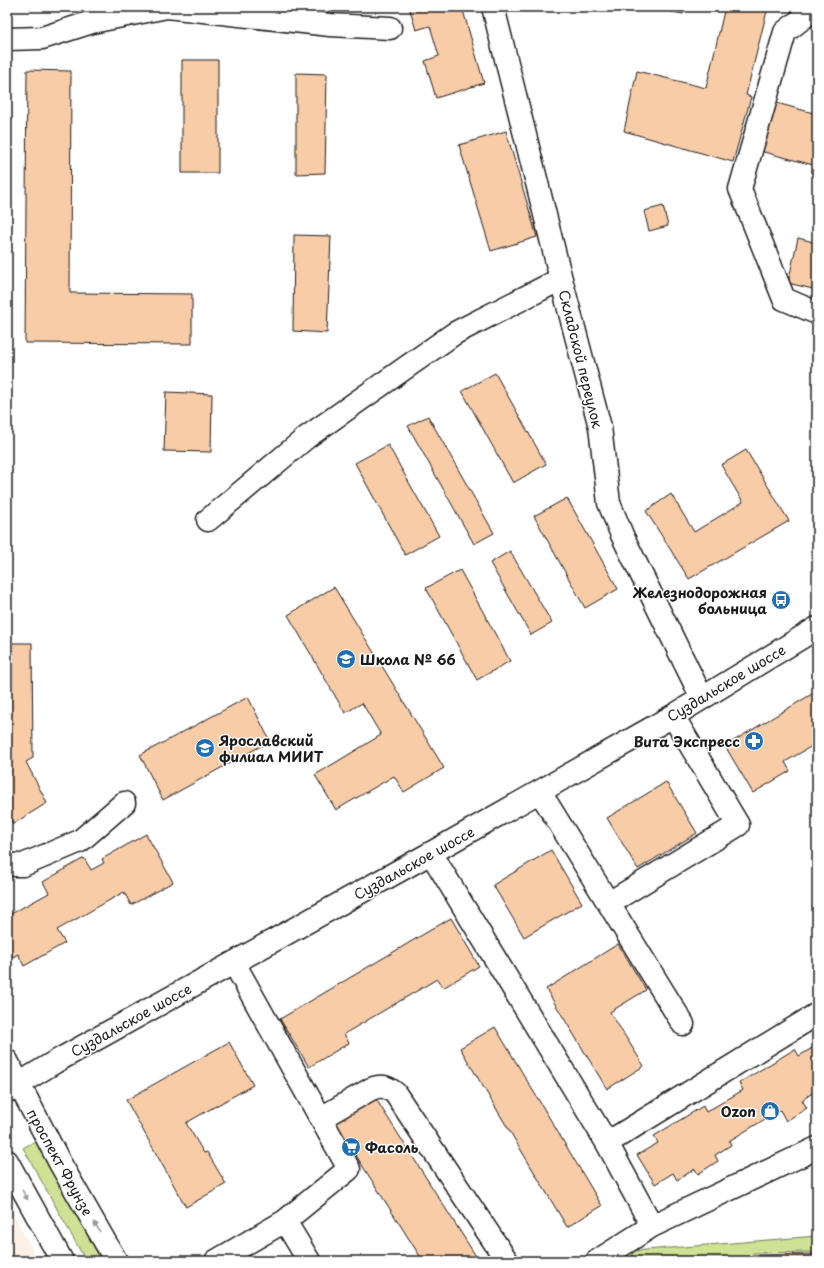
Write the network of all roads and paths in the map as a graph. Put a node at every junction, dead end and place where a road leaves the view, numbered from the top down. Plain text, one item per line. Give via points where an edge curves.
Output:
1 (494, 7) edge
2 (817, 7) edge
3 (204, 9) edge
4 (390, 28) dead end
5 (7, 39) edge
6 (561, 279) junction
7 (817, 313) edge
8 (208, 520) dead end
9 (817, 628) edge
10 (702, 698) junction
11 (673, 716) junction
12 (540, 792) junction
13 (124, 803) dead end
14 (432, 853) junction
15 (7, 863) edge
16 (609, 903) junction
17 (234, 963) junction
18 (817, 1014) edge
19 (683, 1024) dead end
20 (7, 1061) edge
21 (13, 1087) edge
22 (321, 1118) junction
23 (606, 1143) junction
24 (817, 1148) edge
25 (7, 1160) edge
26 (285, 1221) junction
27 (652, 1226) junction
28 (62, 1261) edge
29 (116, 1261) edge
30 (216, 1261) edge
31 (309, 1261) edge
32 (507, 1261) edge
33 (597, 1261) edge

1 - 6 main road, Складской переулок
2 - 7 main road via 785,32 740,189 784,299
3 - 4 main road via 330,25
3 - 5 main road via 167,8 92,22 42,38
6 - 8 main road via 456,333 307,437
6 - 10 main road, Складской переулок via 600,427 609,503 622,535
9 - 10 main road, Суздальское шоссе
10 - 11 main road, Суздальское шоссе
11 - 12 main road, Суздальское шоссе
11 - 16 main road via 738,825
12 - 14 main road, Суздальское шоссе
12 - 16 main road
13 - 15 main road via 80,841 23,865
14 - 17 main road, Суздальское шоссе
14 - 23 main road
16 - 19 main road
17 - 21 main road, Суздальское шоссе
17 - 22 main road
18 - 23 main road
20 - 21 main road, проспект Фрунзе
29 -> 21 main road, проспект Фрунзе
22 - 26 main road via 349,1169
22 - 32 main road via 371,1089 384,1086 390,1089
23 - 27 main road
24 - 27 main road
25 -> 28 main road
26 - 30 main road
26 - 31 main road
27 - 33 main road

